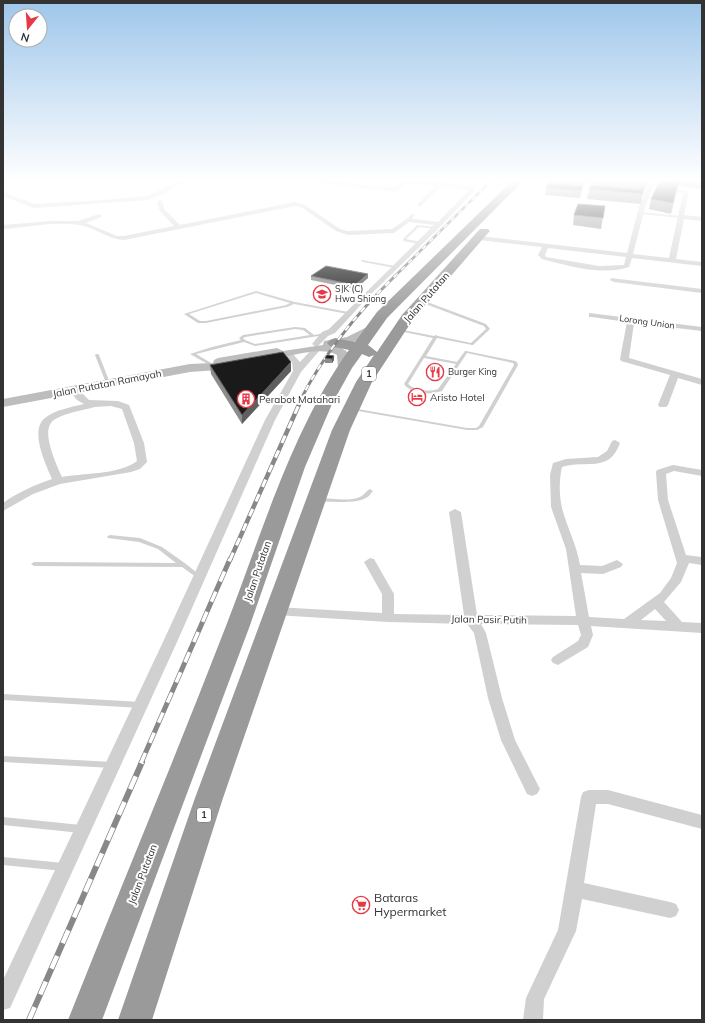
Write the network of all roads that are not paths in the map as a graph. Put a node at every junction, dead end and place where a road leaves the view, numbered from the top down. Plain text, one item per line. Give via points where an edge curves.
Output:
1 (93, 227) edge
2 (185, 227) edge
3 (333, 227) edge
4 (399, 227) edge
5 (417, 227) edge
6 (437, 227) edge
7 (472, 227) edge
8 (489, 227) edge
9 (637, 227) edge
10 (679, 227) edge
11 (179, 228) joint
12 (479, 238) junction
13 (420, 243) junction
14 (547, 245) junction
15 (629, 254) junction
16 (673, 258) junction
17 (701, 260) edge
18 (363, 261) dead end
19 (395, 267) junction
20 (614, 280) dead end
21 (702, 291) edge
22 (420, 301) junction
23 (294, 303) junction
24 (348, 313) junction
25 (382, 315) junction
26 (592, 315) dead end
27 (631, 320) junction
28 (403, 324) junction
29 (373, 326) junction
30 (702, 329) edge
31 (436, 336) junction
32 (330, 338) junction
33 (244, 341) junction
34 (315, 343) junction
35 (472, 344) junction
36 (359, 347) junction
37 (262, 348) junction
38 (466, 352) junction
39 (192, 354) junction
40 (288, 354) junction
41 (97, 355) dead end
42 (423, 357) junction
43 (378, 360) junction
44 (457, 363) junction
45 (212, 365) junction
46 (190, 368) junction
47 (344, 368) junction
48 (297, 371) junction
49 (675, 374) junction
50 (702, 382) edge
51 (108, 383) junction
52 (74, 390) junction
53 (3, 403) edge
54 (662, 405) dead end
55 (92, 406) junction
56 (352, 409) junction
57 (615, 443) dead end
58 (702, 473) edge
59 (58, 481) junction
60 (370, 490) dead end
61 (316, 500) junction
62 (3, 508) edge
63 (455, 512) dead end
64 (276, 519) junction
65 (309, 523) junction
66 (110, 538) dead end
67 (682, 558) junction
68 (702, 561) edge
69 (370, 562) dead end
70 (34, 564) dead end
71 (617, 564) dead end
72 (184, 565) junction
73 (575, 569) junction
74 (198, 576) junction
75 (658, 602) junction
76 (276, 611) junction
77 (388, 618) junction
78 (471, 619) junction
79 (583, 621) junction
80 (630, 622) junction
81 (677, 625) junction
82 (237, 628) junction
83 (702, 628) edge
84 (558, 660) dead end
85 (3, 696) edge
86 (141, 705) junction
87 (3, 759) edge
88 (112, 766) junction
89 (532, 789) dead end
90 (3, 821) edge
91 (702, 822) edge
92 (82, 829) junction
93 (3, 861) edge
94 (65, 867) junction
95 (576, 889) junction
96 (670, 910) dead end
97 (3, 1001) edge
98 (85, 1020) edge
99 (135, 1020) edge
100 (533, 1020) edge

1 - 11 street via 106,236 118,238
2 - 11 street
3 - 4 street via 348,233 394,231
5 - 13 lane via 404,240
6 - 13 street
7 - 25 highway, Jalan Putatan / 1
8 - 12 highway, Jalan Putatan / 1
9 - 15 street
10 - 16 street
12 - 14 street
12 - 22 highway, Jalan Putatan / 1
13 - 19 street
14 - 15 street
14 - 15 street via 541,256 568,264 614,269 627,266
15 - 16 street
16 - 17 street
18 - 19 lane
19 - 24 street
20 - 21 street
22 - 28 highway, Jalan Putatan / 1
22 - 35 lane via 488,327
23 - 23 lane via 252,292 186,314 199,322 206,322
23 - 24 lane
24 - 32 street via 332,331
25 - 28 highway
25 - 29 highway, Jalan Putatan / 1
26 - 27 street, Lorong Union
27 - 30 street, Lorong Union
27 - 49 street via 624,359
28 - 31 lane
28 - 43 highway, Jalan Putatan / 1
29 - 32 main road, Jalan Putatan Ramayah via 350,340
29 - 36 highway, Jalan Putatan / 1
31 - 35 lane
31 - 42 lane
32 - 34 main road, Jalan Putatan Ramayah
32 - 36 highway
33 - 34 lane via 241,338 244,336 295,328 304,329
33 - 37 lane
33 - 39 lane
34 - 37 main road, Jalan Putatan Ramayah
34 - 40 main road, Jalan Putatan Ramayah
34 - 47 main road, Jalan Putatan Ramayah via 340,350 344,356
34 - 48 street
35 - 38 lane
36 - 43 highway
36 - 47 highway, Jalan Putatan / 1
37 - 45 main road, Jalan Putatan Ramayah
38 - 44 lane
38 - 56 lane via 516,364 481,427 477,429
39 - 45 lane
39 - 46 lane
40 - 45 main road, Jalan Putatan Ramayah via 227,366
40 - 48 street via 296,361
41 - 51 lane
42 - 44 lane
42 - 44 lane via 406,384 410,388 432,392 440,390
43 - 56 highway, Jalan Putatan / 1
45 - 46 main road, Jalan Putatan Ramayah
46 - 51 main road, Jalan Putatan Ramayah
47 - 64 highway, Jalan Putatan / 1 via 313,426
48 - 74 street via 270,420
49 - 50 street
49 - 54 street
51 - 52 main road, Jalan Putatan Ramayah
52 - 53 main road, Jalan Putatan Ramayah
52 - 55 street via 80,399
55 - 59 street via 51,417 46,422 42,431
55 - 59 street via 109,404 126,407 139,444 142,462 128,470
56 - 61 highway, Jalan Putatan / 1 via 336,444
57 - 73 street via 613,453 600,461 565,461 557,464 556,507 572,549
58 - 67 street via 674,468 661,472 663,500
59 - 62 street via 27,492
60 - 61 lane via 367,496 361,499
61 - 65 highway, Jalan Putatan / 1
63 - 78 street
64 - 65 highway
64 - 82 highway, Jalan Putatan / 1
65 - 76 highway, Jalan Putatan / 1
66 - 72 lane via 140,540 160,548
67 - 68 street
67 - 75 street via 677,579
69 - 77 street via 388,594
70 - 72 lane
71 - 73 street via 603,570
72 - 74 lane
73 - 79 street
74 - 86 street
75 - 80 street
75 - 81 street
76 - 77 street, Jalan Pasir Putih
76 - 82 highway
76 - 99 highway, Jalan Putatan / 1 via 209,798
77 - 78 street, Jalan Pasir Putih
78 - 79 street, Jalan Pasir Putih
78 - 89 street via 480,633 508,740
79 - 80 street, Jalan Pasir Putih
79 - 84 street via 587,635 584,644
80 - 81 street, Jalan Pasir Putih
81 - 83 street, Jalan Pasir Putih
82 - 98 highway, Jalan Putatan / 1
85 - 86 lane
86 - 88 street
87 - 88 lane
88 - 92 street
90 - 92 lane
91 - 95 street via 608,797 589,798
92 - 94 street
93 - 94 lane
94 - 97 street
95 - 96 street
95 - 100 street via 567,931 535,998

